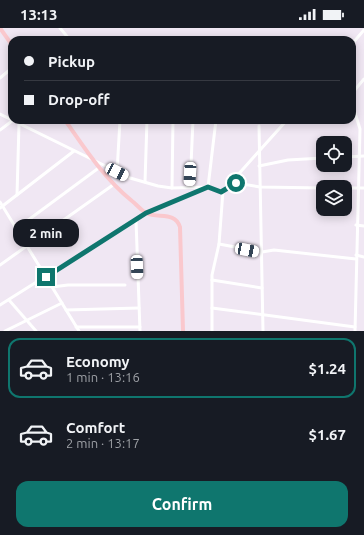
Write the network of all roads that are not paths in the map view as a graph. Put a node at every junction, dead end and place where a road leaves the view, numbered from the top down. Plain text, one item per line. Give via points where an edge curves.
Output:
1 (0, 28) edge
2 (60, 28) edge
3 (364, 30) edge
4 (67, 36) edge
5 (8, 39) edge
6 (356, 39) edge
7 (8, 71) edge
8 (0, 78) edge
9 (364, 79) edge
10 (356, 88) edge
11 (356, 116) edge
12 (19, 124) joint
13 (68, 124) edge
14 (120, 124) edge
15 (147, 124) edge
16 (173, 124) edge
17 (193, 124) edge
18 (216, 124) edge
19 (283, 124) edge
20 (259, 126) dead end
21 (259, 150) junction
22 (74, 151) junction
23 (352, 156) edge
24 (358, 156) junction
25 (364, 156) edge
26 (316, 158) edge
27 (93, 161) junction
28 (259, 166) junction
29 (100, 167) junction
30 (117, 172) junction
31 (145, 182) junction
32 (113, 185) junction
33 (190, 187) junction
34 (208, 187) junction
35 (260, 187) junction
36 (172, 188) junction
37 (316, 188) edge
38 (352, 188) edge
39 (357, 188) junction
40 (364, 188) edge
41 (221, 192) junction
42 (16, 195) junction
43 (0, 202) edge
44 (1, 207) edge
45 (146, 213) junction
46 (136, 220) junction
47 (356, 225) junction
48 (364, 226) edge
49 (16, 229) junction
50 (219, 244) junction
51 (26, 246) junction
52 (262, 252) junction
53 (364, 256) edge
54 (356, 257) junction
55 (0, 265) edge
56 (46, 277) junction
57 (212, 280) junction
58 (125, 285) dead end
59 (52, 288) junction
60 (262, 288) junction
61 (9, 300) junction
62 (62, 303) junction
63 (0, 305) edge
64 (139, 308) junction
65 (212, 308) junction
66 (66, 310) junction
67 (263, 313) junction
68 (27, 320) junction
69 (76, 327) junction
70 (140, 329) edge
71 (355, 329) edge
72 (5, 331) edge
73 (36, 331) edge
74 (79, 331) edge
75 (182, 331) edge
76 (212, 331) edge
77 (263, 331) edge

1 - 5 main road
2 - 4 street
3 - 6 street
7 - 8 street
9 - 10 street
11 - 24 street via 360,129
12 - 22 street
12 - 42 street
13 - 27 main road
14 - 30 street
15 - 31 street
16 - 36 street
17 - 33 street
18 - 34 street
19 - 21 street
20 - 21 street
21 - 28 street
21 - 41 street
22 - 27 street
22 - 42 street
23 - 24 street
24 - 25 street
24 - 39 street
26 - 28 street via 288,160
27 - 29 main road
27 - 30 street
28 - 35 street
29 - 32 main road
29 - 49 street
30 - 31 street
31 - 36 street
32 - 45 main road
32 - 51 street
33 - 34 street
33 - 36 street
34 - 41 street
34 - 45 street
35 - 37 street
35 - 41 street via 236,183
35 - 52 street
38 - 39 street
39 - 40 street
39 - 47 street
41 - 50 street
42 - 44 street
43 - 44 street
44 - 49 street
45 - 46 street
45 - 75 main road via 174,218 180,227
46 - 56 street
46 - 64 street
47 - 48 street
47 - 54 street
49 - 51 street
50 - 52 street
50 - 57 street
51 - 55 street
51 - 56 street
52 - 54 street via 274,250
52 - 60 street
53 - 54 street
54 - 71 street
56 - 59 street
56 - 61 street
57 - 60 street
57 - 65 street
58 - 59 street via 68,285
59 - 62 street
60 - 67 street
61 - 63 street
61 - 68 street
62 - 66 street
62 - 68 street
64 - 66 street
64 - 70 street
65 - 67 street
65 - 76 street
66 - 69 street
67 - 71 street
67 - 77 street
68 - 72 street
68 - 73 street
69 - 70 street
69 - 74 street

